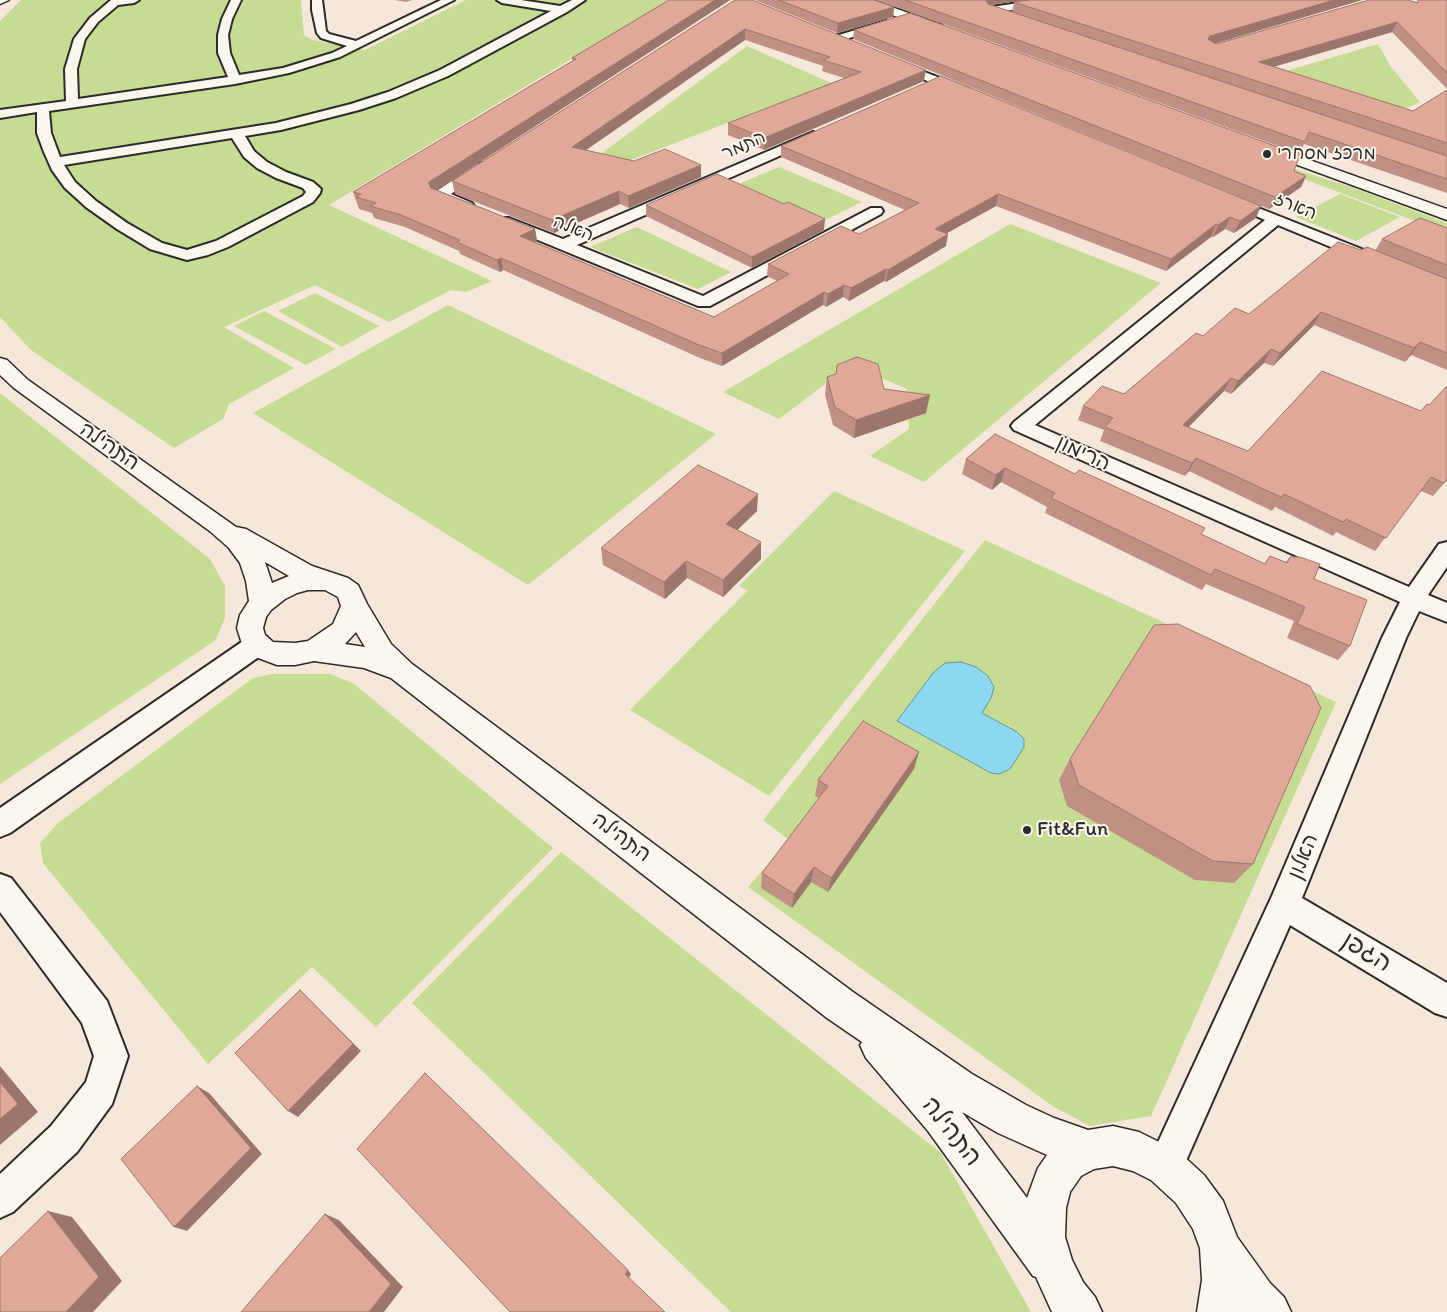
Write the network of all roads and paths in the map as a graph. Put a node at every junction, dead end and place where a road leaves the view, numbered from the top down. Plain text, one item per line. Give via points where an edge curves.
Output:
1 (134, 0) edge
2 (236, 0) edge
3 (317, 0) edge
4 (449, 0) edge
5 (502, 0) edge
6 (580, 0) edge
7 (862, 0) edge
8 (1061, 0) edge
9 (563, 10) junction
10 (910, 18) junction
11 (1019, 20) edge
12 (954, 34) edge
13 (357, 45) junction
14 (854, 47) edge
15 (880, 57) edge
16 (235, 80) junction
17 (939, 81) junction
18 (922, 89) edge
19 (980, 98) edge
20 (72, 103) junction
21 (43, 108) junction
22 (0, 114) edge
23 (828, 130) edge
24 (238, 134) junction
25 (1249, 144) edge
26 (497, 158) edge
27 (55, 162) junction
28 (1248, 208) edge
29 (876, 211) dead end
30 (1447, 214) edge
31 (1276, 219) junction
32 (563, 245) junction
33 (1384, 263) edge
34 (0, 364) edge
35 (220, 526) junction
36 (1447, 550) edge
37 (325, 581) junction
38 (1413, 599) junction
39 (262, 603) junction
40 (354, 606) junction
41 (1447, 613) edge
42 (258, 644) junction
43 (314, 650) junction
44 (402, 672) junction
45 (0, 824) edge
46 (0, 888) edge
47 (1284, 904) junction
48 (1447, 1001) edge
49 (840, 1005) junction
50 (1088, 1150) junction
51 (1166, 1166) junction
52 (0, 1199) edge
53 (1221, 1248) junction
54 (1068, 1297) edge
55 (1219, 1312) edge
56 (1269, 1312) edge

1 - 20 street via 115,2 94,20 80,39 72,69
2 - 16 street via 226,19 223,36 224,53
3 - 13 street via 321,31 325,36
4 - 13 street
5 - 9 street
6 - 9 street
7 - 10 street
8 - 11 street via 991,10
9 - 24 street via 444,73 392,95 316,118
10 - 12 street
10 - 14 street via 832,37
13 - 16 street via 304,66
15 - 17 street
16 - 20 street
17 - 18 street
17 - 19 street
20 - 21 street
21 - 22 street
21 - 27 street via 44,133
23 - 32 street, התמר
24 - 27 street
24 - 27 street via 239,140 256,159 281,175 308,185 314,189 313,194 222,244 195,253 174,252 156,246 122,226 70,185
25 - 30 street
26 - 32 street, האלה via 440,195
28 - 31 street, הארז
29 - 32 street, האלה via 704,302
31 - 33 street, הארז
31 - 38 street, הרימון via 1021,426
34 - 35 street, התהילה via 20,384
35 - 37 street, התהילה
35 - 39 street, התהילה via 252,560
36 - 38 street, האלון
37 - 39 street via 290,585
37 - 40 street via 349,592
38 - 41 street, הרימון
38 - 47 street, האלון
39 - 42 street via 253,615 250,628 253,640
40 - 43 street via 352,618 343,631
40 - 44 street, התהילה via 381,651
42 - 43 street via 277,654
42 - 45 street
43 - 44 street, התהילה via 367,658
44 - 49 street, התהילה
46 - 52 street via 95,1013 110,1056 100,1092 64,1139
47 - 48 street, הגפן
47 - 51 street, האלון
49 - 50 street, התהילה via 958,1088 1012,1119
49 - 54 street, התהילה via 942,1117
50 - 51 street via 1113,1146 1139,1152
50 - 54 street via 1067,1162 1052,1182 1045,1208 1044,1236
51 - 53 street via 1208,1216
53 - 55 street via 1224,1280
53 - 56 street via 1255,1298

